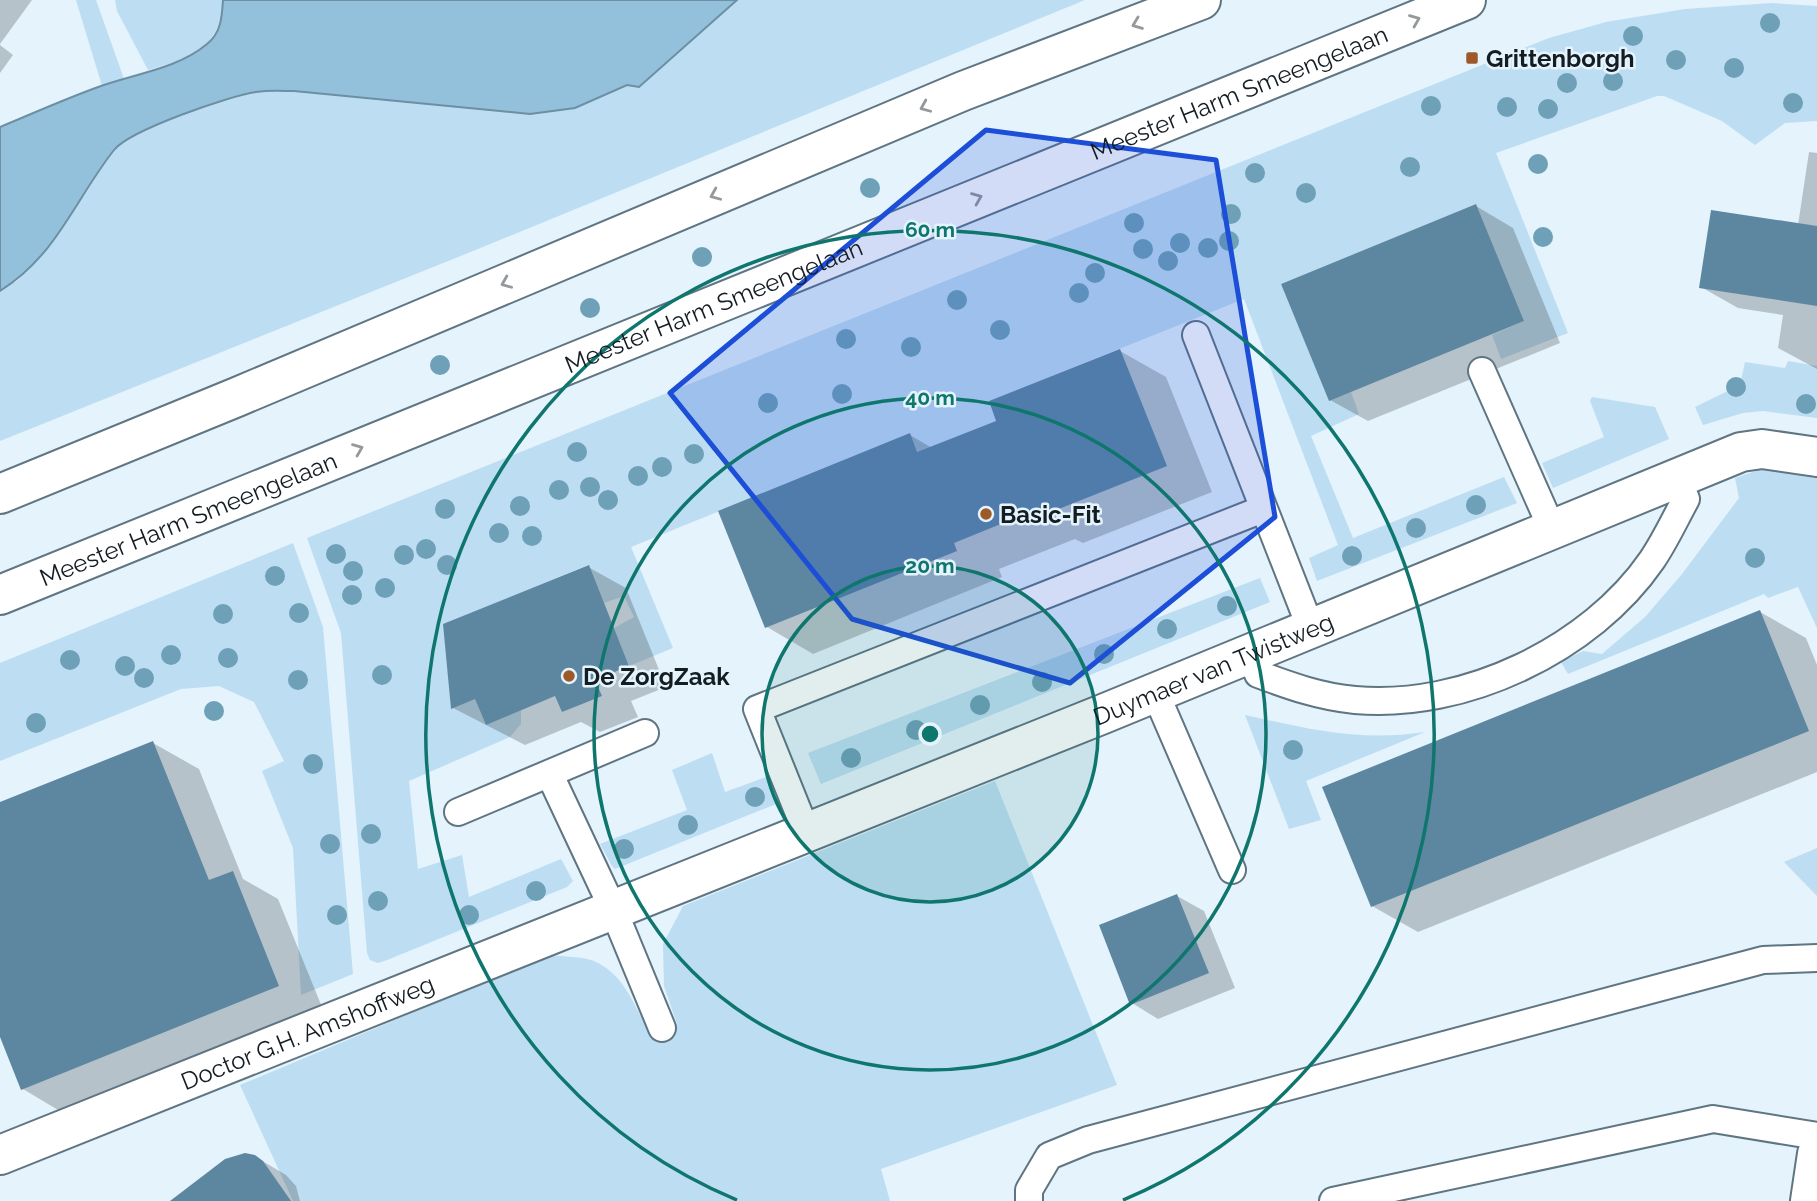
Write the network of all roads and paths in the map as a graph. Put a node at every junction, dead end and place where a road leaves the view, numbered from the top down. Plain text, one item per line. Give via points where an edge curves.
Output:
1 (1201, 0) edge
2 (1466, 0) edge
3 (1196, 335) dead end
4 (1482, 371) dead end
5 (1817, 457) edge
6 (1677, 478) junction
7 (0, 494) edge
8 (1263, 509) junction
9 (1552, 529) junction
10 (0, 595) edge
11 (1311, 629) junction
12 (1249, 653) junction
13 (1156, 692) junction
14 (645, 733) dead end
15 (550, 775) junction
16 (458, 812) dead end
17 (806, 831) junction
18 (1232, 870) dead end
19 (613, 909) junction
20 (1817, 958) edge
21 (662, 1028) dead end
22 (1817, 1136) edge
23 (1817, 1154) edge
24 (0, 1155) edge
25 (1029, 1201) edge
26 (1333, 1201) edge
27 (1810, 1201) edge

1 -> 7 street via 950,96
10 -> 2 street, Meester Harm Smeengelaan
3 - 8 lane
4 - 9 lane
5 - 6 street, Duymaer van Twistweg via 1752,450
6 - 9 street, Duymaer van Twistweg
6 - 12 lane via 1686,499 1651,560 1620,597 1592,625 1554,651 1477,685 1410,700 1357,700 1308,692 1258,674
8 - 11 lane
8 - 17 lane via 757,709
9 - 11 street, Duymaer van Twistweg
11 - 12 street, Duymaer van Twistweg
12 - 13 street, Duymaer van Twistweg
13 - 17 street, Duymaer van Twistweg
13 - 18 lane
14 - 15 lane
15 - 16 lane
15 - 19 lane
17 - 19 street, Duymaer van Twistweg
19 - 21 lane
19 - 24 street, Doctor G.H. Amshoffweg
20 - 25 lane via 1763,960 1088,1140 1049,1156 1029,1190
22 - 26 lane via 1713,1119
23 - 27 street

